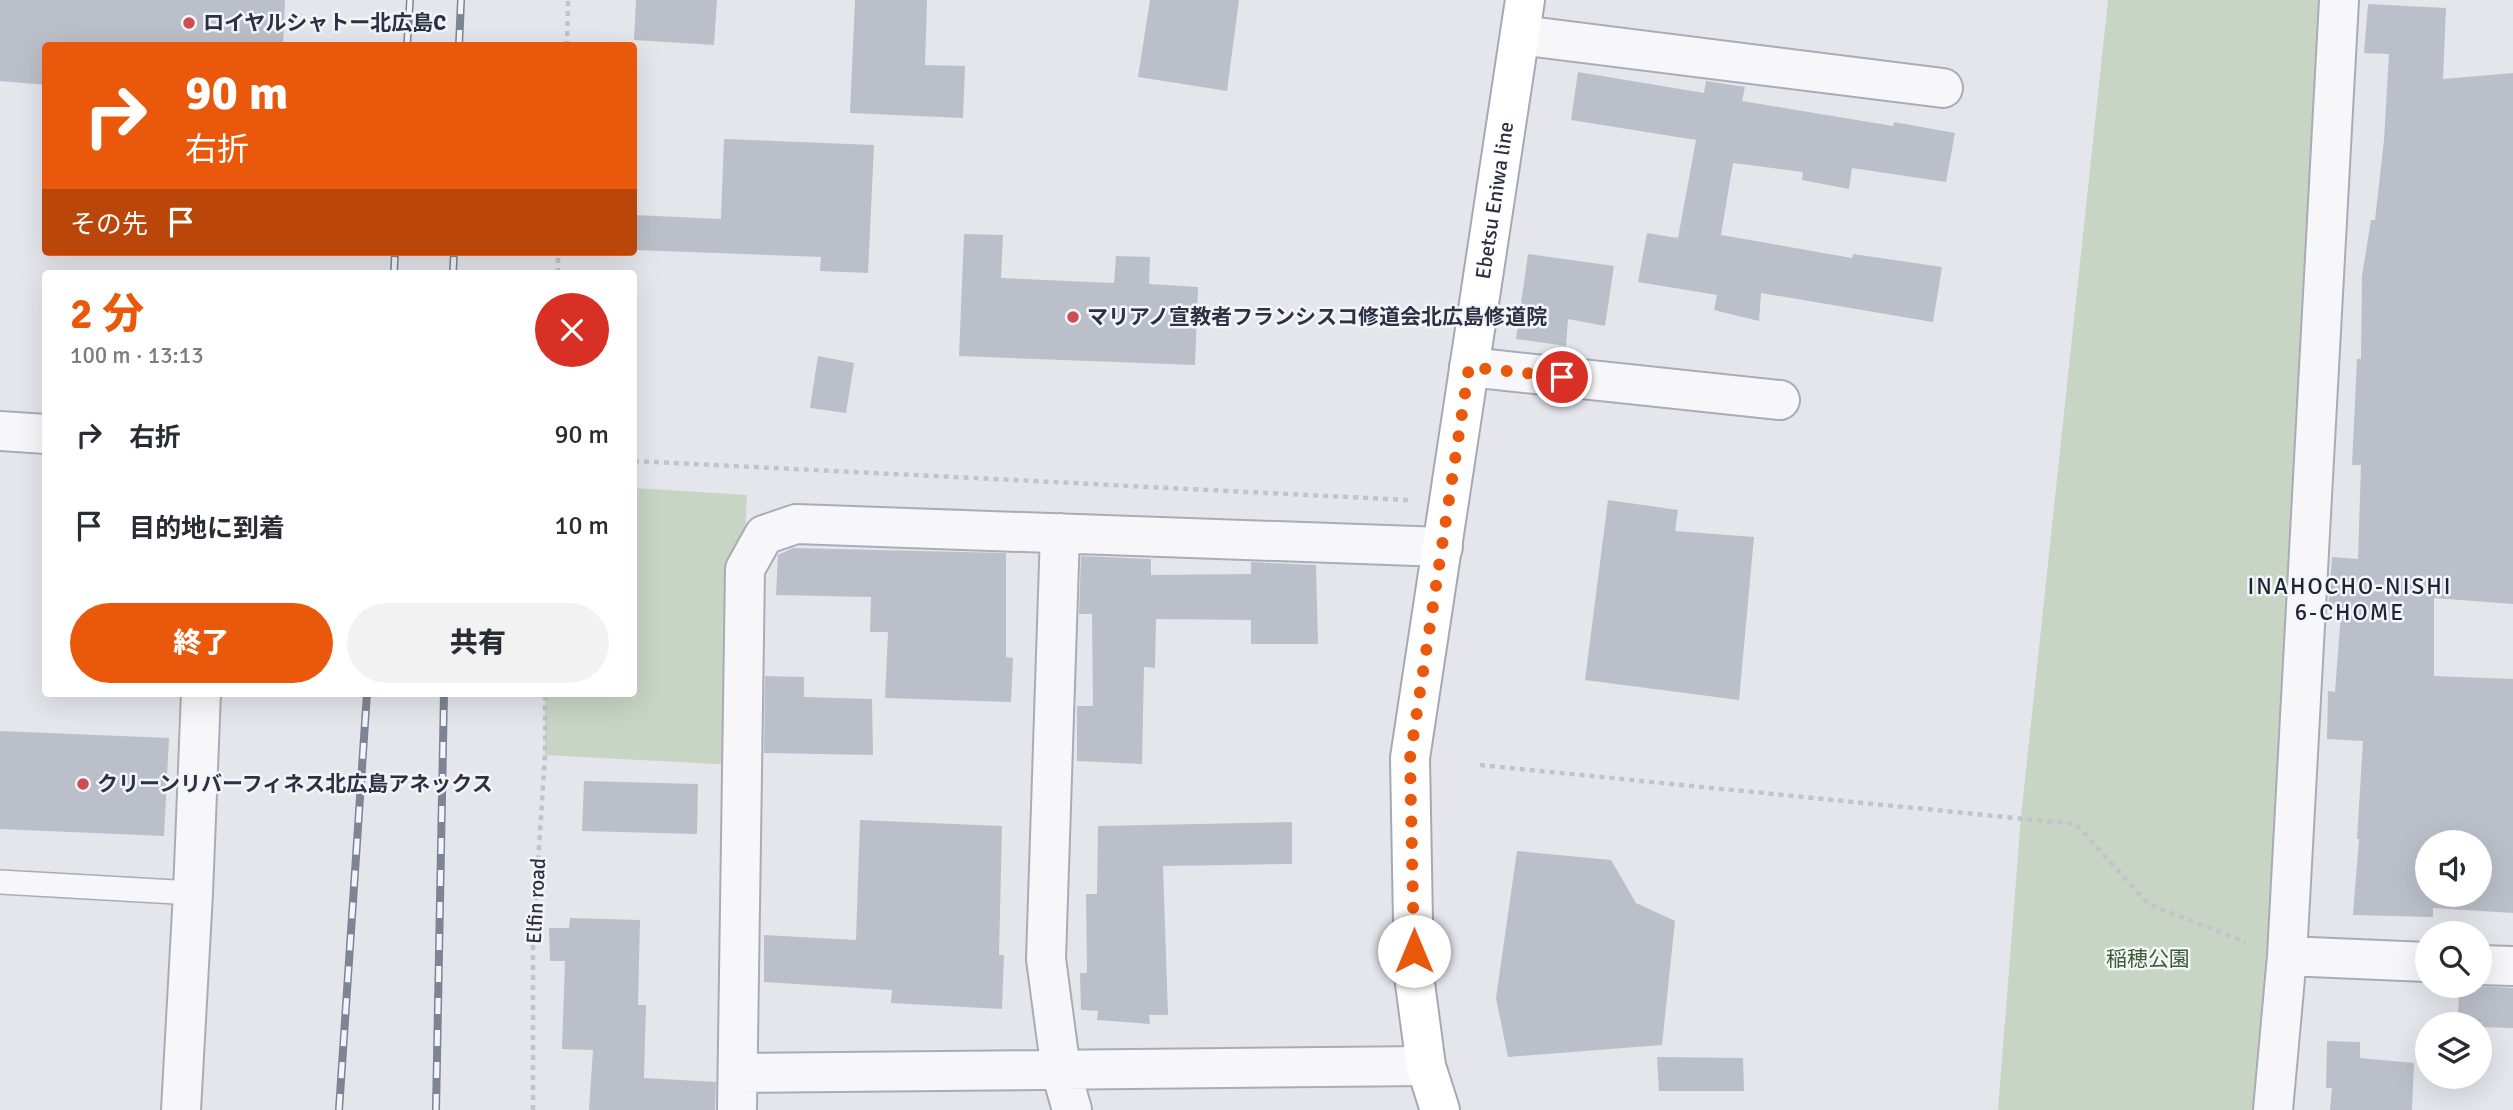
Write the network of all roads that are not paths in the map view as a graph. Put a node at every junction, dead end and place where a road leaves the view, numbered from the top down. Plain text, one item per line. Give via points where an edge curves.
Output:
1 (2339, 0) edge
2 (1522, 17) edge
3 (1942, 88) dead end
4 (1469, 367) junction
5 (1780, 400) dead end
6 (0, 431) edge
7 (42, 434) edge
8 (1060, 533) junction
9 (1443, 547) junction
10 (201, 697) edge
11 (0, 882) edge
12 (193, 893) junction
13 (2287, 956) junction
14 (2415, 961) edge
15 (2492, 965) edge
16 (2513, 966) edge
17 (1426, 1066) junction
18 (1061, 1071) junction
19 (738, 1091) edge
20 (181, 1110) edge
21 (1072, 1110) edge
22 (1440, 1110) edge
23 (2273, 1110) edge

1 - 13 street
2 - 3 street
2 - 4 main road, Ebetsu Eniwa line
4 - 5 street
4 - 9 main road, Ebetsu Eniwa line
6 - 7 street
8 - 9 street
8 - 18 street via 1046,959
8 - 19 street via 796,524 764,535 745,569
9 - 17 main road, Ebetsu Eniwa line via 1410,758 1414,976
10 - 12 street
11 - 12 lane
12 - 20 street
13 - 14 street
13 - 23 street
15 - 16 street
17 - 18 street
17 - 22 main road, Ebetsu Eniwa line
18 - 19 street
18 - 21 street

